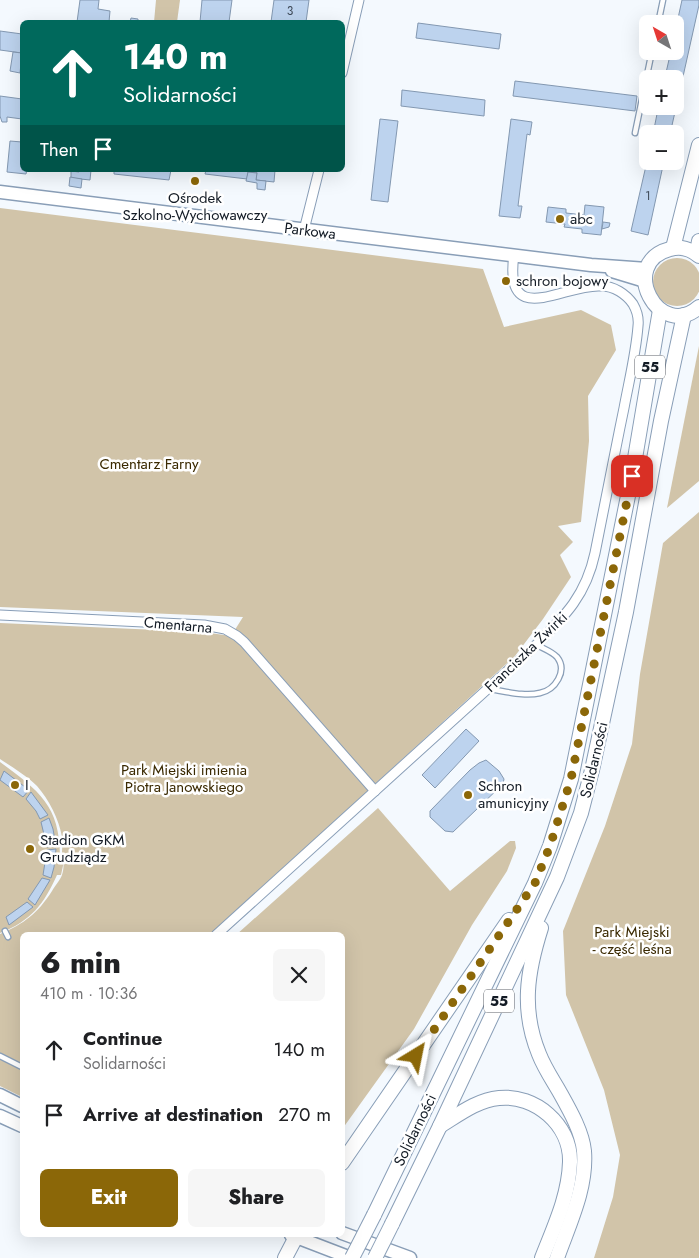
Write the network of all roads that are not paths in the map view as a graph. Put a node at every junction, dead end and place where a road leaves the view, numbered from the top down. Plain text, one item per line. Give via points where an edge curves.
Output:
1 (359, 0) edge
2 (663, 0) edge
3 (660, 15) edge
4 (650, 60) edge
5 (345, 61) edge
6 (635, 133) dead end
7 (699, 145) edge
8 (318, 172) edge
9 (0, 192) edge
10 (304, 230) junction
11 (672, 248) junction
12 (698, 250) edge
13 (514, 255) junction
14 (646, 275) junction
15 (699, 308) edge
16 (660, 310) junction
17 (684, 315) junction
18 (0, 615) edge
19 (536, 645) junction
20 (488, 689) junction
21 (375, 791) junction
22 (557, 877) junction
23 (535, 883) junction
24 (6, 931) dead end
25 (219, 932) edge
26 (8, 937) dead end
27 (0, 1056) edge
28 (20, 1066) edge
29 (0, 1095) edge
30 (20, 1105) edge
31 (0, 1116) edge
32 (20, 1125) edge
33 (440, 1126) junction
34 (345, 1159) edge
35 (345, 1234) edge
36 (295, 1237) edge
37 (298, 1237) edge
38 (285, 1258) edge
39 (352, 1258) edge
40 (375, 1258) edge
41 (410, 1258) edge
42 (542, 1258) edge
43 (557, 1258) edge

1 - 5 street
2 - 3 lane
4 - 6 lane
7 - 11 main road
8 - 10 street
9 - 10 street, Parkowa
10 - 13 street, Parkowa
11 - 12 main road
11 - 14 main road via 657,255
13 - 14 street, Parkowa
13 - 19 street, Franciszka Żwirki via 513,284 528,298 600,285 612,287 623,294 638,314 629,380 587,580 566,615
14 - 16 main road via 646,292
15 - 17 main road
16 - 17 main road
16 - 23 main road, Solidarności / 55 via 632,476 571,779
17 - 22 main road, Solidarności / 55 via 594,761 581,813
18 - 21 street, Cmentarna via 172,623 226,629 244,642
19 - 20 street, Franciszka Żwirki
19 - 20 lane via 558,659 561,668 556,684 540,693
20 - 21 street, Franciszka Żwirki
21 - 25 street, Franciszka Żwirki
22 - 33 main road, Solidarności / 55
22 - 43 main road via 534,949 527,1014 540,1056 576,1125 583,1149 584,1170 578,1199
23 - 34 main road
23 - 39 main road, Solidarności / 55, bridge
24 - 26 lane
27 - 28 lane
29 - 30 street
31 - 32 street
33 - 40 main road, Solidarności / 55, bridge
33 - 42 main road via 484,1102 514,1098 542,1110 561,1129 570,1160 568,1181
35 - 41 street
36 - 38 main road
37 - 39 street

